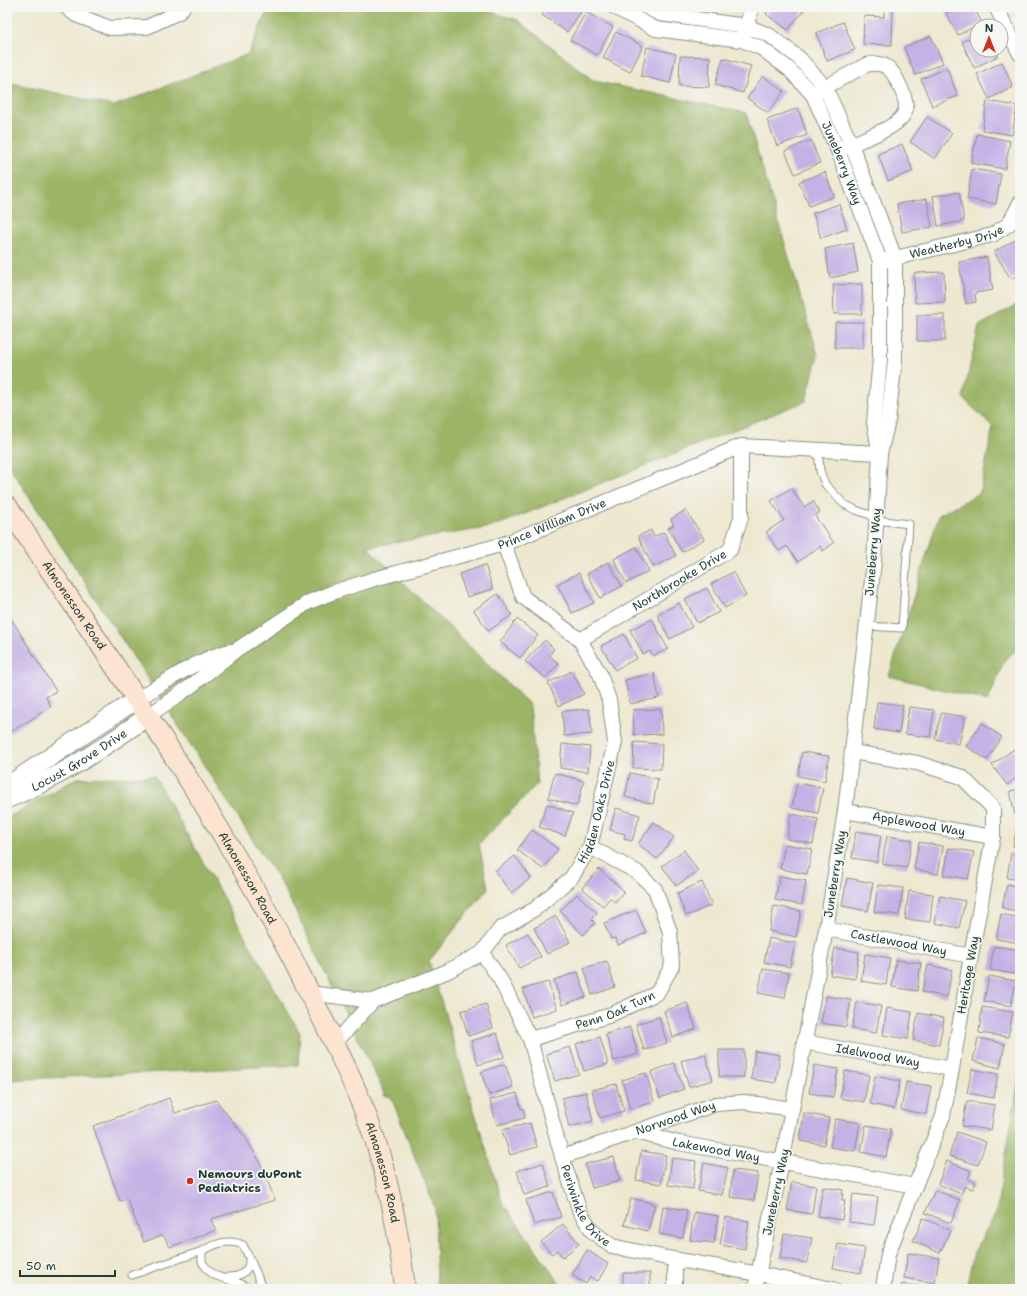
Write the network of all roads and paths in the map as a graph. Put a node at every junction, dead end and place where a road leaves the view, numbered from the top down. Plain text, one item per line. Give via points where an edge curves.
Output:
1 (66, 7) edge
2 (183, 7) edge
3 (614, 7) edge
4 (646, 7) edge
5 (752, 7) edge
6 (996, 7) edge
7 (660, 14) junction
8 (746, 26) junction
9 (656, 29) junction
10 (742, 40) junction
11 (1020, 54) edge
12 (825, 87) junction
13 (813, 95) junction
14 (852, 144) junction
15 (838, 151) junction
16 (1020, 203) edge
17 (895, 258) junction
18 (880, 261) junction
19 (880, 359) junction
20 (895, 360) junction
21 (741, 446) junction
22 (818, 450) junction
23 (880, 453) junction
24 (7, 506) edge
25 (876, 518) junction
26 (504, 544) junction
27 (866, 626) junction
28 (580, 640) junction
29 (236, 650) junction
30 (137, 699) junction
31 (148, 716) junction
32 (852, 752) junction
33 (7, 788) edge
34 (7, 799) edge
35 (845, 811) junction
36 (993, 837) junction
37 (590, 847) junction
38 (826, 929) junction
39 (482, 953) junction
40 (971, 956) junction
41 (309, 993) junction
42 (372, 1001) junction
43 (530, 1039) junction
44 (804, 1042) junction
45 (334, 1044) junction
46 (952, 1069) junction
47 (792, 1110) junction
48 (636, 1132) junction
49 (562, 1157) junction
50 (782, 1162) junction
51 (915, 1186) junction
52 (202, 1251) junction
53 (248, 1253) junction
54 (675, 1260) junction
55 (759, 1274) junction
56 (132, 1275) dead end
57 (224, 1278) junction
58 (249, 1289) edge
59 (262, 1289) edge
60 (405, 1289) edge
61 (675, 1289) edge
62 (755, 1289) edge
63 (833, 1289) edge
64 (883, 1289) edge

1 - 2 street via 76,15 110,28 147,27 179,12
3 - 9 street, Juneberry Way
4 - 7 street, Juneberry Way
5 - 8 street
6 - 11 street
7 - 8 street, Juneberry Way
7 - 9 street
8 - 10 street
8 - 12 street, Juneberry Way via 769,35 799,58
9 - 10 street, Juneberry Way
10 - 13 street, Juneberry Way via 761,48 789,69
12 - 13 street
12 - 14 street, Juneberry Way
12 - 14 street via 866,65 882,65 889,68 896,78 906,100 906,108 899,121
13 - 15 street, Juneberry Way
14 - 15 street
14 - 17 street, Juneberry Way
15 - 18 street, Juneberry Way
16 - 17 street, Weatherby Drive via 1009,224 992,235
17 - 18 street, Weatherby Drive
17 - 20 street, Juneberry Way
18 - 19 street, Juneberry Way
19 - 20 street
19 - 23 street, Juneberry Way via 874,423
20 - 23 street, Juneberry Way via 888,421
21 - 22 street, Prince William Drive
21 - 26 street, Prince William Drive
21 - 28 street, Northbrooke Drive via 741,518 730,550
22 - 23 street, Prince William Drive
22 - 25 lane via 820,471 825,484 844,504
23 - 25 street, Juneberry Way
24 - 30 main road, Almonesson Road
25 - 27 street, Juneberry Way via 874,562
25 - 27 lane via 909,524 902,628
26 - 28 street, Hidden Oaks Drive via 523,597
26 - 29 street, Prince William Drive via 331,593 309,602
27 - 32 street, Juneberry Way
28 - 37 street, Hidden Oaks Drive via 600,674 609,700 615,742
29 - 30 street, Prince William Drive via 219,653
29 - 31 street, Prince William Drive
30 - 31 main road, Almonesson Road
30 - 33 street, Locust Grove Drive
31 - 34 street, Locust Grove Drive via 54,777
31 - 41 main road, Almonesson Road via 213,817 274,924
32 - 35 street, Juneberry Way
32 - 36 street, Heritage Way via 917,763 962,777 993,808
35 - 36 street, Applewood Way
35 - 38 street, Juneberry Way
36 - 40 street, Heritage Way
37 - 39 street, Hidden Oaks Drive via 572,877 535,909 500,929
37 - 43 street, Penn Oak Turn via 637,872 656,889 670,932 672,966 657,994 608,1016
38 - 40 street, Castlewood Way
38 - 44 street, Juneberry Way
39 - 42 street, Hidden Oaks Drive via 448,971
39 - 43 street, Periwinkle Drive via 500,980
40 - 46 street, Heritage Way
41 - 42 street, Hidden Oaks Drive
41 - 45 main road, Almonesson Road
42 - 45 street, Hidden Oaks Drive
43 - 49 street, Periwinkle Drive
44 - 46 street, Idelwood Way
44 - 47 street, Juneberry Way
45 - 60 main road, Almonesson Road via 355,1087 374,1137 391,1201
46 - 51 street, Heritage Way via 943,1116
47 - 48 street, Norwood Way via 744,1102 716,1104
47 - 50 street, Juneberry Way
48 - 49 street, Norwood Way
48 - 50 street, Lakewood Way via 679,1143
49 - 54 street, Periwinkle Drive via 580,1212 592,1232 612,1246
50 - 51 street, Lakewood Way
50 - 55 street, Juneberry Way
51 - 64 street, Heritage Way via 888,1254
52 - 53 lane via 218,1244 235,1242 244,1245
52 - 56 lane
52 - 57 lane via 201,1259 208,1270
53 - 57 lane via 249,1264 242,1275
53 - 59 lane
54 - 55 street, Periwinkle Drive
54 - 61 street
55 - 62 street, Juneberry Way
55 - 63 street, Periwinkle Drive
57 - 58 lane via 238,1281

